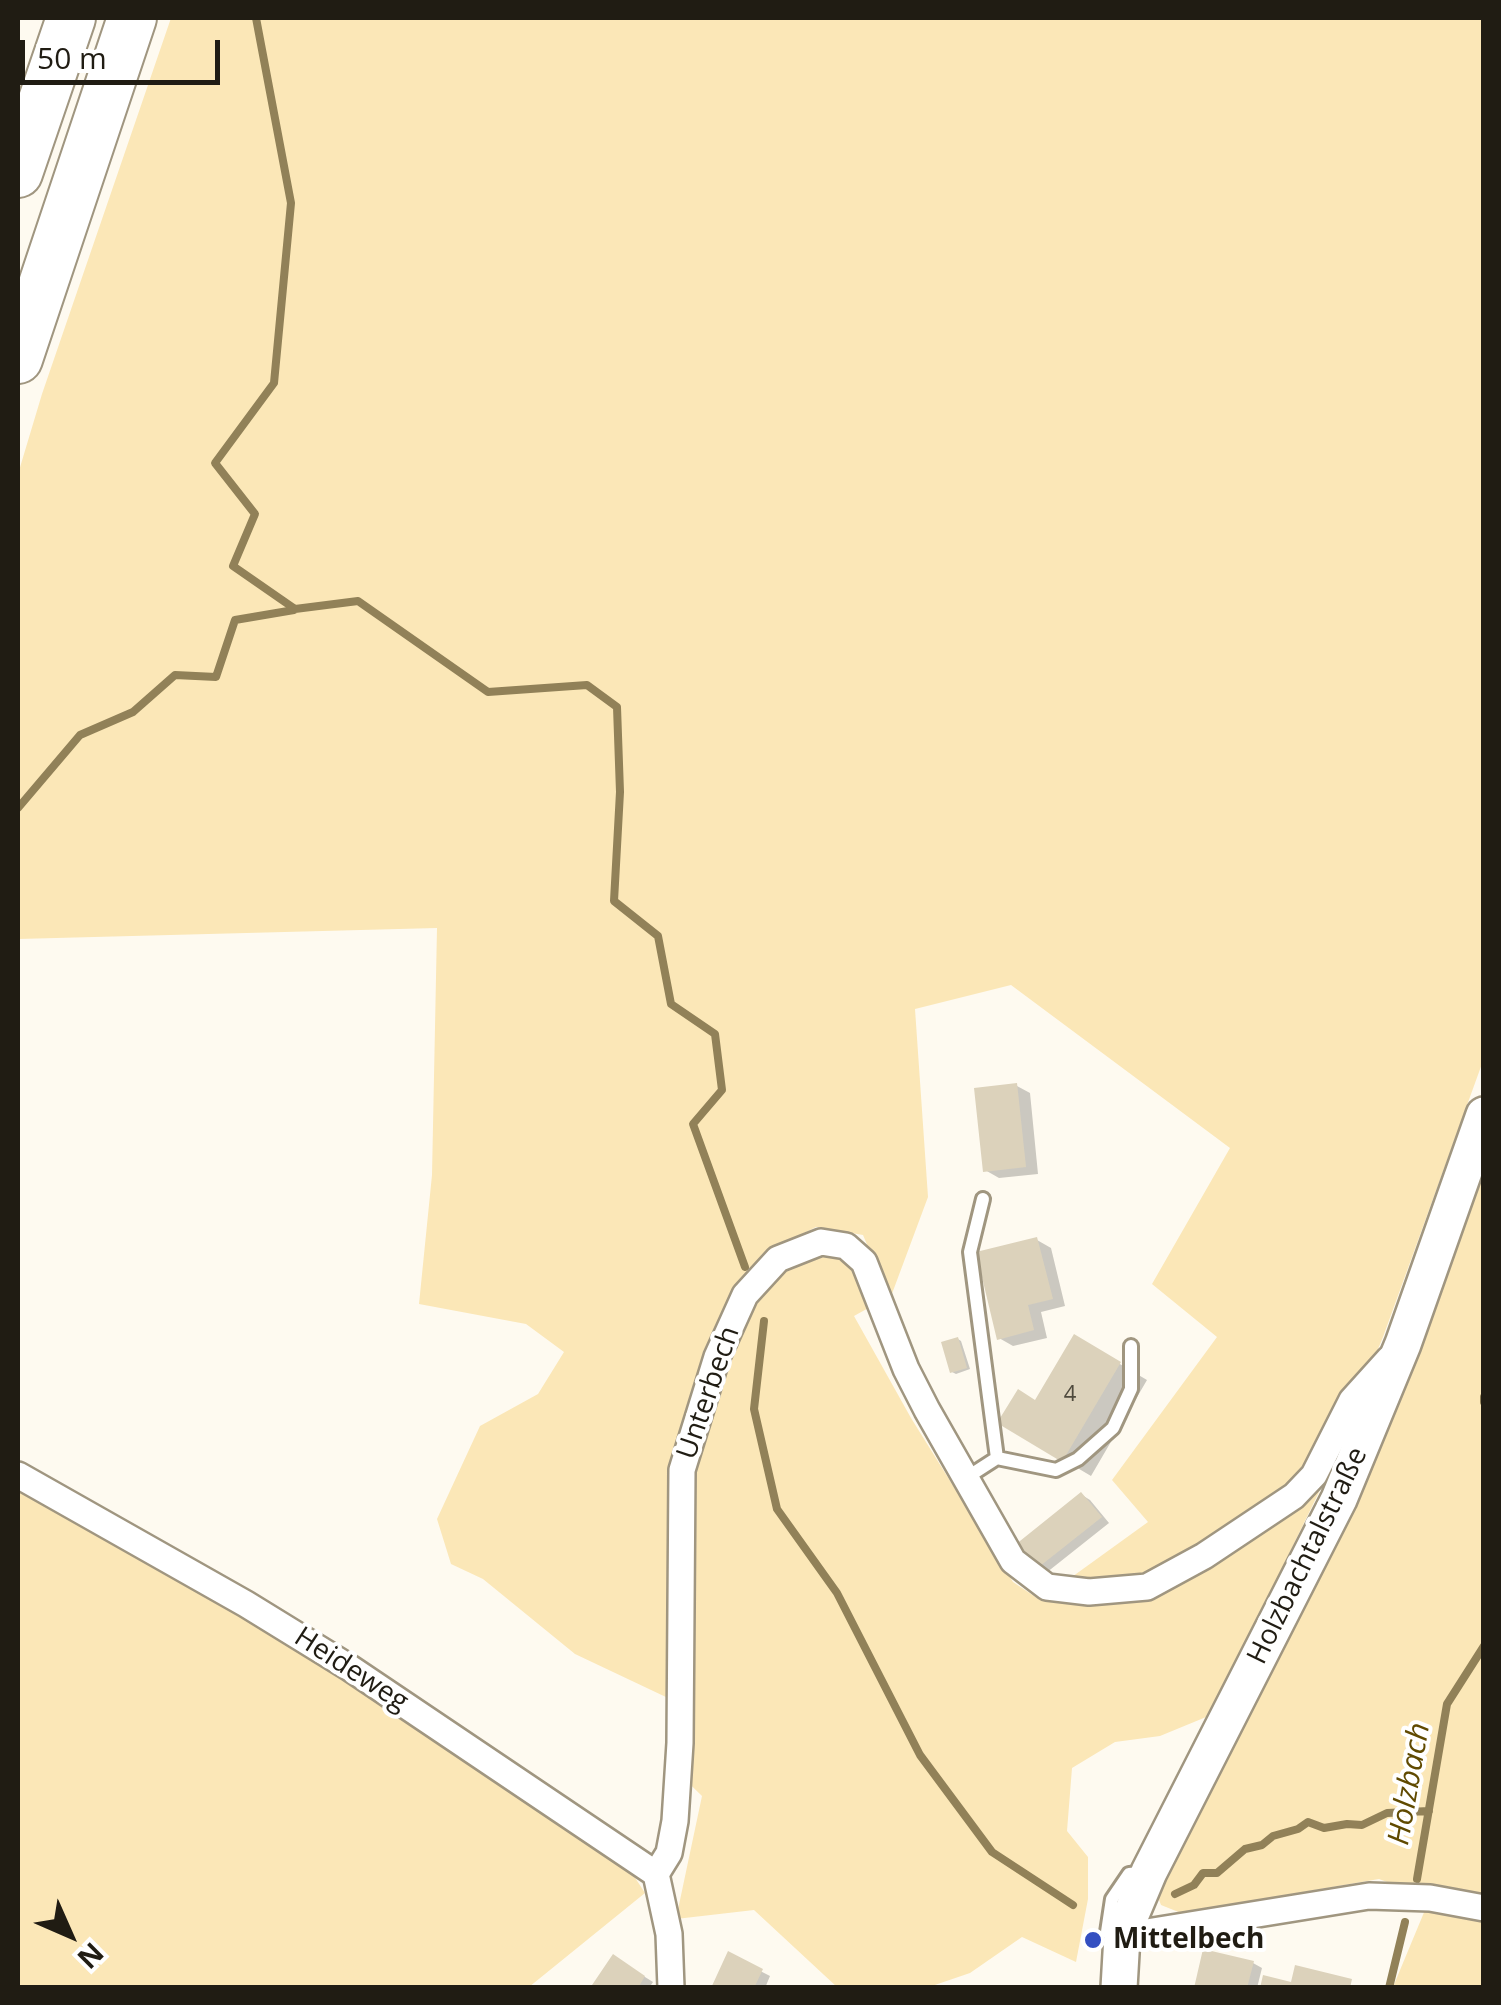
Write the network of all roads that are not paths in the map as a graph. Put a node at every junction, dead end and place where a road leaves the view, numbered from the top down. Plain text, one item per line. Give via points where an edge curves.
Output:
1 (71, 18) edge
2 (132, 18) edge
3 (18, 173) edge
4 (18, 359) edge
5 (1484, 1115) edge
6 (982, 1199) dead end
7 (1403, 1344) junction
8 (1130, 1346) dead end
9 (997, 1458) junction
10 (18, 1475) edge
11 (966, 1478) junction
12 (659, 1884) junction
13 (1484, 1908) edge
14 (1122, 1936) junction
15 (671, 1988) edge
16 (1120, 1988) edge

1 - 3 highway
2 - 4 highway
5 - 7 street, Holzbachtalstraße
6 - 9 lane via 970,1252
7 - 11 street, Unterbech via 1352,1400 1314,1475 1294,1496 1147,1587 1047,1587 1013,1561
7 - 14 street, Holzbachtalstraße via 1339,1499
8 - 9 lane via 1131,1389 1112,1428 1078,1459 1056,1470
9 - 11 lane
10 - 12 street, Heideweg via 335,1658
11 - 12 street, Unterbech via 906,1370 864,1262 846,1246 820,1242 778,1259 745,1294 717,1356 682,1470 679,1763
12 - 15 street
13 - 14 street via 1368,1896
14 - 16 street, Holzbachtalstraße

